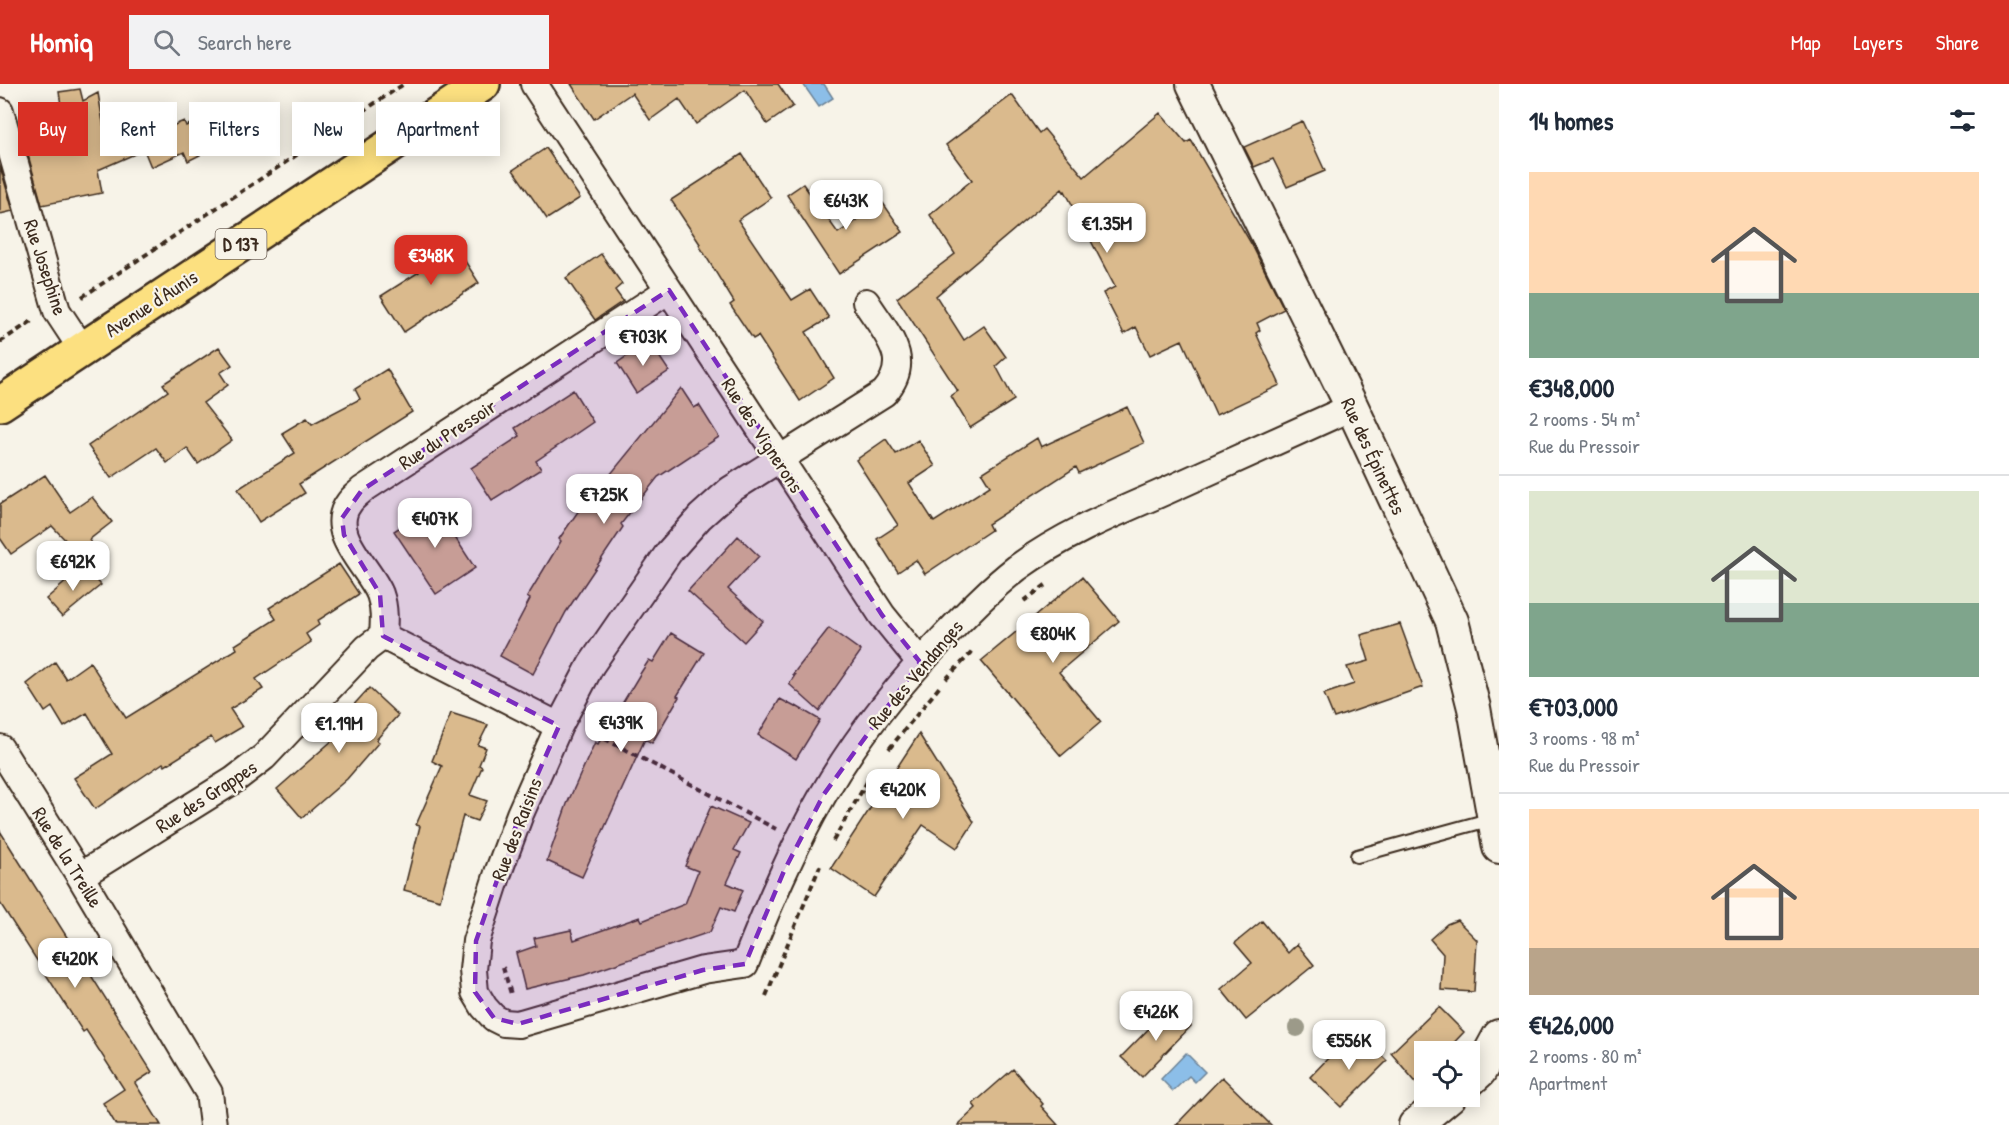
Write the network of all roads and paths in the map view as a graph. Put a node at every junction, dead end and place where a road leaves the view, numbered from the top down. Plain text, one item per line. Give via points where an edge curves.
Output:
1 (404, 84) edge
2 (442, 84) edge
3 (483, 84) edge
4 (534, 84) edge
5 (1193, 84) edge
6 (0, 111) edge
7 (669, 290) junction
8 (866, 303) dead end
9 (69, 331) junction
10 (0, 342) edge
11 (0, 377) edge
12 (0, 404) edge
13 (1352, 407) junction
14 (779, 460) junction
15 (1052, 581) dead end
16 (1017, 606) dead end
17 (383, 636) junction
18 (979, 645) dead end
19 (920, 662) junction
20 (559, 726) junction
21 (0, 748) edge
22 (886, 753) dead end
23 (873, 772) dead end
24 (776, 829) junction
25 (1496, 833) edge
26 (771, 840) dead end
27 (798, 841) junction
28 (825, 854) junction
29 (1357, 856) dead end
30 (80, 876) junction
31 (476, 941) junction
32 (745, 964) joint
33 (766, 996) dead end
34 (514, 1001) dead end
35 (1499, 1036) edge
36 (1480, 1071) edge
37 (1437, 1107) edge
38 (213, 1125) edge
39 (1415, 1125) edge

1 - 9 path via 84,296
2 - 9 main road, Avenue d'Aunis / D 137
3 - 9 main road, Avenue d'Aunis / D 137
4 - 7 street, Rue des Vignerons
5 - 13 street, Rue des Épinettes
6 - 9 street, Rue Josephine
7 - 14 street, Rue des Vignerons
7 - 17 street, Rue du Pressoir via 362,490 348,504 342,518 344,535 380,594
8 - 14 street, Rue des Raisins via 894,346 898,360 892,384 884,393
9 - 10 path via 32,321
9 - 11 main road, Avenue d'Aunis / D 137
9 - 12 main road, Avenue d'Aunis / D 137
13 - 19 street, Rue des Vendanges via 1056,543 1016,569
13 - 25 street, Rue des Épinettes via 1452,621 1474,708
14 - 19 street, Rue des Vignerons via 882,615
14 - 20 street, Rue des Raisins via 730,490 669,552 591,665
15 - 16 path
17 - 20 street
17 - 30 street, Rue des Grappes via 264,757 234,780
18 - 22 path
19 - 27 street, Rue des Vendanges via 856,746
20 - 24 path via 580,726
20 - 31 street, Rue des Raisins via 520,814
21 - 30 street, Rue de la Treille
23 - 28 path
24 - 26 path
24 - 27 path
25 - 29 lane
27 - 28 path
27 - 32 street, Rue des Vendanges
28 - 33 path
30 - 38 street, Rue de la Treille via 209,1093
31 - 32 street, Rue des Raisins via 475,992 494,1018 504,1023 518,1024 703,970
31 - 34 path via 496,947
35 - 36 street
37 - 39 street

